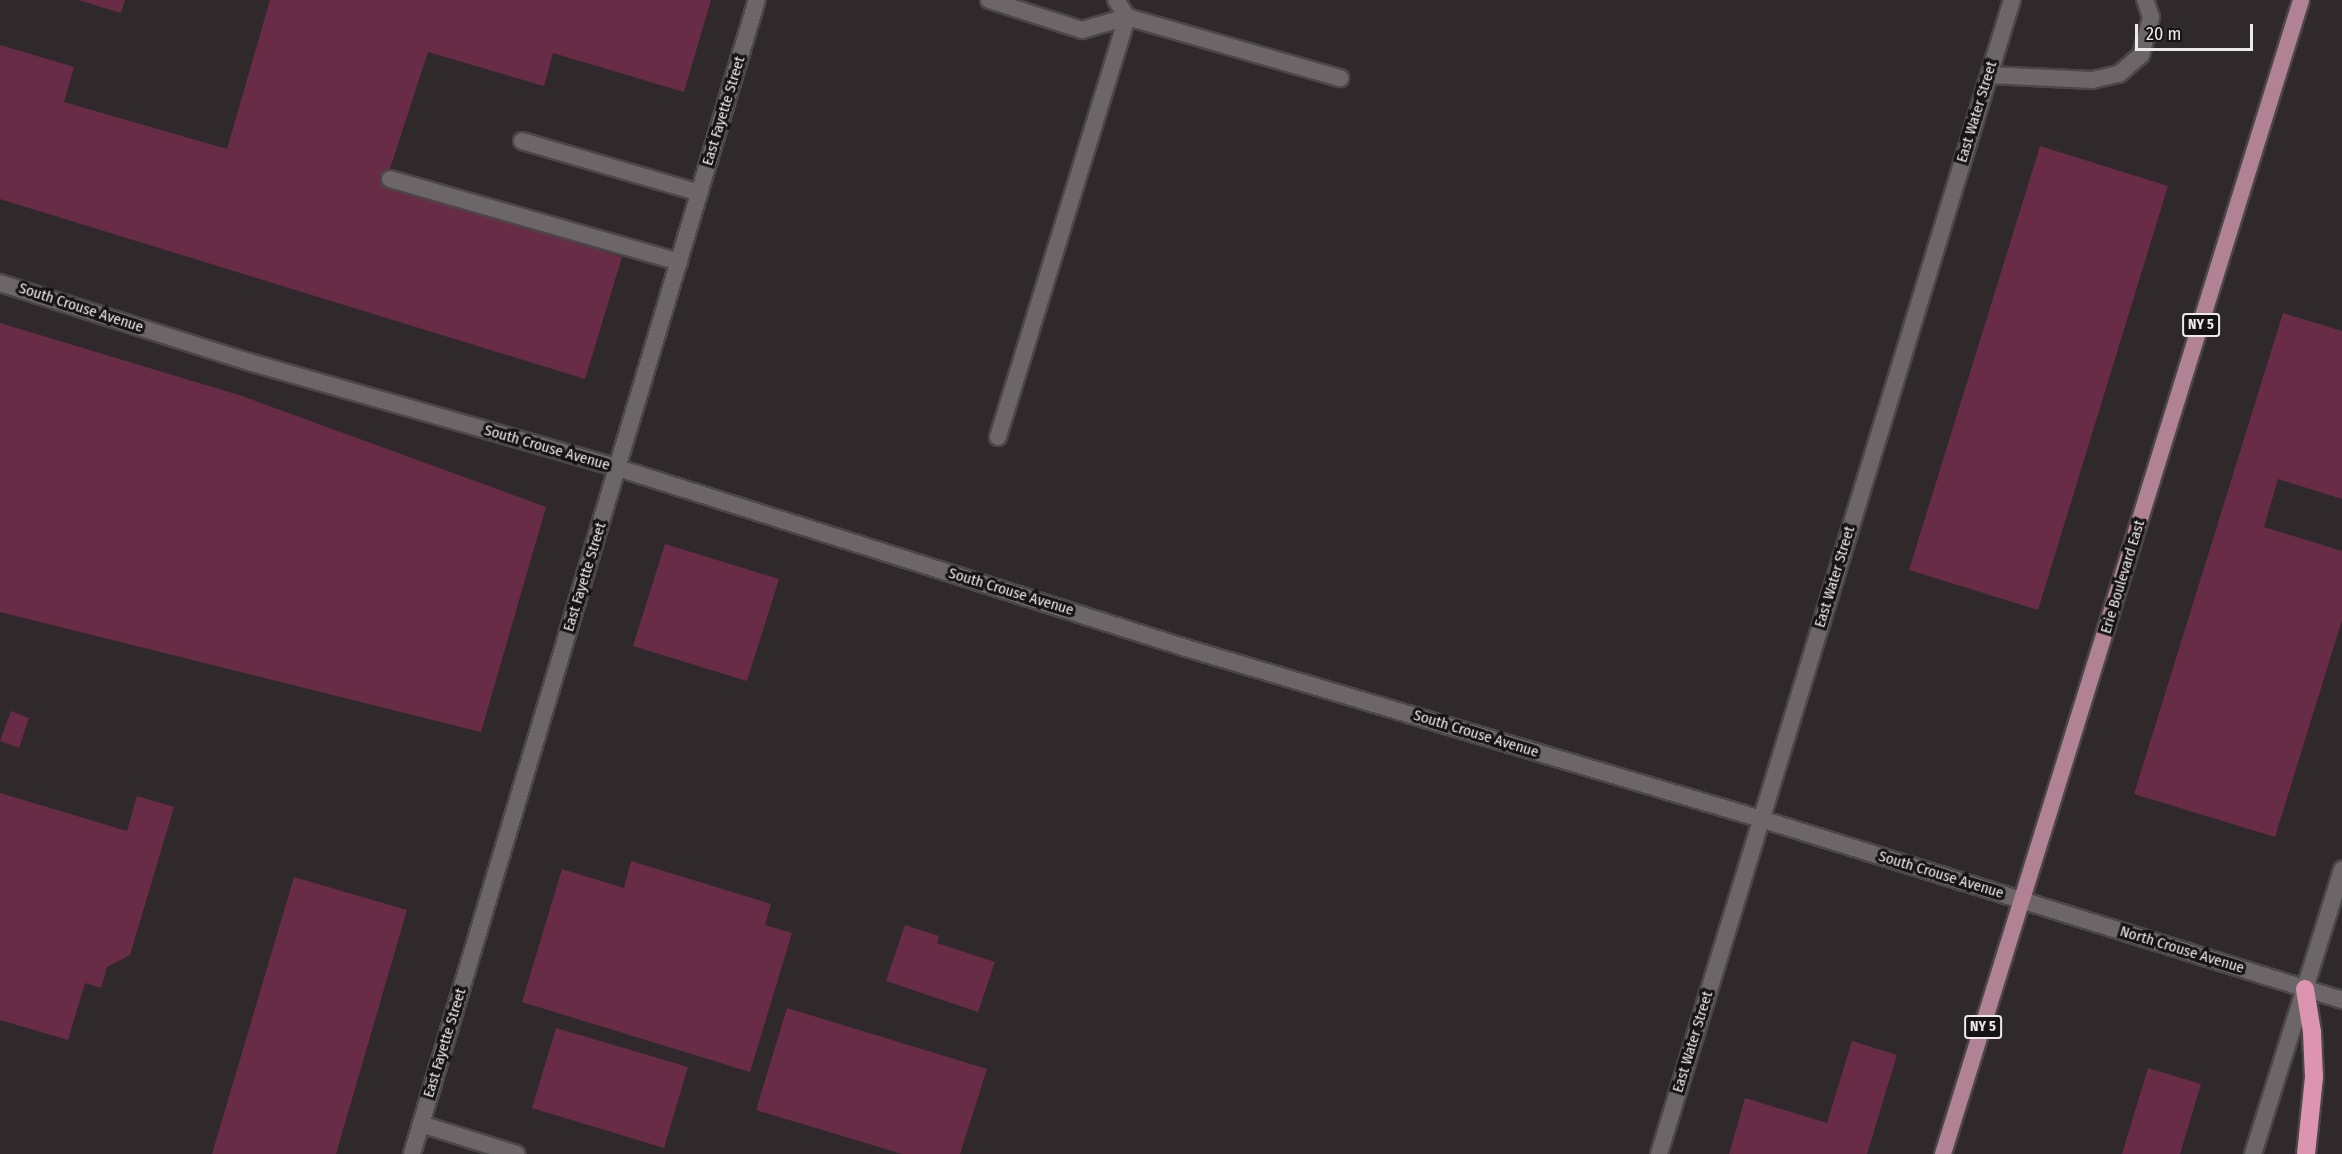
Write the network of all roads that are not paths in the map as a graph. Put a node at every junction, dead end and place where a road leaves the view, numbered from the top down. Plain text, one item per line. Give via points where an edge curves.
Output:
1 (757, 0) edge
2 (989, 0) edge
3 (1116, 0) edge
4 (2012, 0) edge
5 (2145, 0) edge
6 (2301, 0) edge
7 (1127, 17) junction
8 (1989, 75) junction
9 (1340, 78) dead end
10 (522, 141) dead end
11 (390, 179) dead end
12 (700, 193) junction
13 (679, 262) junction
14 (0, 283) edge
15 (998, 437) dead end
16 (618, 468) junction
17 (1761, 819) junction
18 (2342, 870) edge
19 (2022, 901) junction
20 (2306, 989) junction
21 (2342, 1000) edge
22 (421, 1125) junction
23 (412, 1154) edge
24 (516, 1154) edge
25 (1659, 1154) edge
26 (1943, 1154) edge
27 (2253, 1154) edge
28 (2306, 1154) edge

1 - 12 street, East Fayette Street
2 - 7 street via 1082,30
3 - 7 street
4 - 8 street, East Water Street
5 - 8 street via 2151,17 2141,56 2119,74 2092,80
6 - 19 main road, Erie Boulevard East / NY 5
7 - 9 street
7 - 15 street
8 - 17 street, East Water Street
10 - 12 street
11 - 13 street
12 - 13 street, East Fayette Street
13 - 16 street, East Fayette Street
14 - 16 street, South Crouse Avenue via 249,362
16 - 17 street, South Crouse Avenue via 1186,648
16 - 22 street, East Fayette Street
17 - 19 street, South Crouse Avenue
17 - 25 street, East Water Street
18 - 20 street
19 - 20 street, North Crouse Avenue
19 - 26 main road, Erie Boulevard East / NY 5
20 - 21 street, North Crouse Avenue
20 - 27 street
20 - 28 highway via 2314,1077
22 - 23 street, East Fayette Street
22 - 24 street

